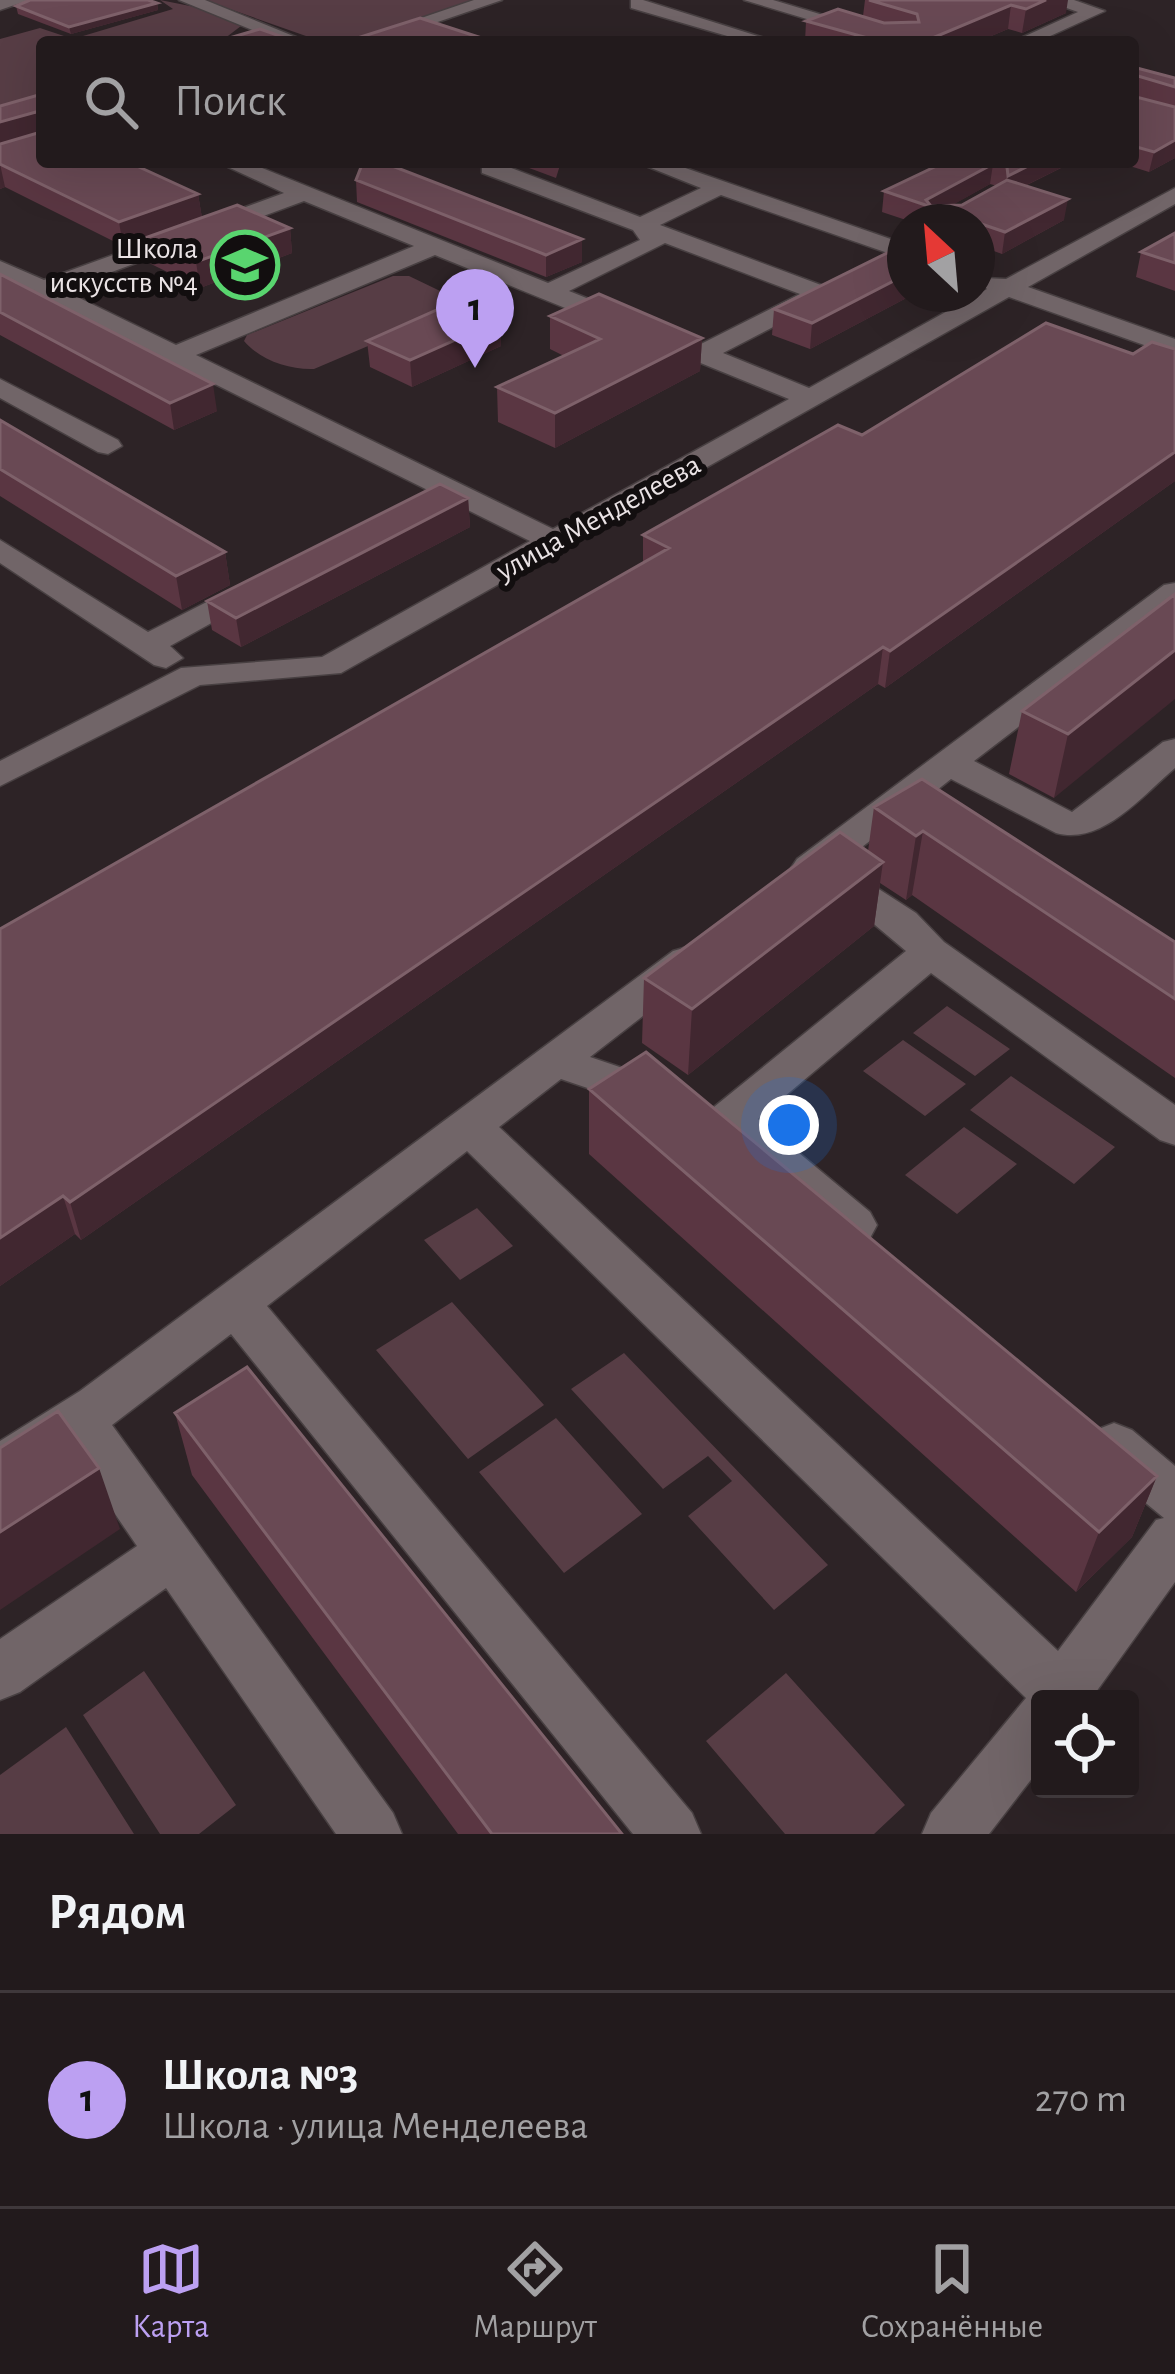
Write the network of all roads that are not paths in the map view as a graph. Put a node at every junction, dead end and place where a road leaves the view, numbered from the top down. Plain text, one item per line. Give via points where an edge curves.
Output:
1 (20, 0) edge
2 (188, 0) edge
3 (494, 0) edge
4 (753, 0) edge
5 (1053, 0) edge
6 (637, 4) dead end
7 (0, 5) edge
8 (267, 31) junction
9 (249, 36) edge
10 (282, 36) edge
11 (379, 36) edge
12 (746, 36) edge
13 (882, 36) edge
14 (1036, 36) edge
15 (243, 168) edge
16 (499, 168) edge
17 (665, 168) edge
18 (703, 168) edge
19 (686, 175) junction
20 (721, 187) junction
21 (304, 193) junction
22 (1175, 195) edge
23 (641, 225) junction
24 (887, 243) edge
25 (435, 246) junction
26 (887, 256) edge
27 (0, 268) edge
28 (841, 283) junction
29 (995, 284) edge
30 (45, 288) junction
31 (1009, 289) junction
32 (548, 292) junction
33 (1175, 348) edge
34 (176, 354) junction
35 (702, 354) junction
36 (0, 387) edge
37 (811, 398) junction
38 (108, 446) dead end
39 (451, 490) junction
40 (410, 511) edge
41 (554, 541) junction
42 (0, 549) edge
43 (289, 573) edge
44 (1175, 592) edge
45 (148, 646) junction
46 (193, 675) junction
47 (1175, 750) edge
48 (950, 763) junction
49 (0, 775) edge
50 (904, 797) junction
51 (942, 822) edge
52 (818, 862) junction
53 (780, 891) edge
54 (724, 933) edge
55 (929, 952) junction
56 (554, 1061) junction
57 (729, 1119) junction
58 (469, 1126) junction
59 (1175, 1128) edge
60 (890, 1256) edge
61 (235, 1303) junction
62 (79, 1419) junction
63 (1086, 1422) edge
64 (0, 1469) edge
65 (1175, 1498) edge
66 (1175, 1538) edge
67 (173, 1552) junction
68 (0, 1672) edge
69 (1039, 1690) edge
70 (1063, 1690) edge
71 (1031, 1732) edge
72 (372, 1834) edge
73 (671, 1834) edge
74 (952, 1834) edge

1 - 7 street
2 - 8 street
3 - 11 street
4 - 13 street
5 - 14 street via 1096,11
6 - 12 street
8 - 9 street
8 - 10 street
15 - 21 street
16 - 23 street
17 - 19 street
18 - 19 street
19 - 20 street
20 - 23 street
20 - 24 street
21 - 25 street
21 - 30 street
22 - 31 street, улица Менделеева
23 - 28 street
23 - 32 street via 655,242
25 - 32 street
25 - 34 street
26 - 28 street
27 - 30 street
28 - 35 street
29 - 31 street
30 - 34 street
31 - 33 street
31 - 37 street, улица Менделеева
32 - 35 street
34 - 39 street
35 - 37 street
36 - 38 street
37 - 41 street, улица Менделеева
39 - 40 street
39 - 41 street
41 - 46 street, улица Менделеева via 329,665
42 - 45 street
43 - 45 street
44 - 48 street
45 - 46 street
46 - 49 street, улица Менделеева
47 - 48 street via 1095,817 1069,825
48 - 50 street
50 - 51 street
50 - 52 street
52 - 53 street
52 - 55 street via 902,922
54 - 56 street
55 - 57 street
55 - 59 street
56 - 57 street
56 - 58 street
57 - 60 street
58 - 61 street
58 - 69 street
61 - 62 street
61 - 73 street
62 - 64 street
62 - 67 street
63 - 65 street
66 - 70 street
67 - 68 street
67 - 72 street
71 - 74 street

